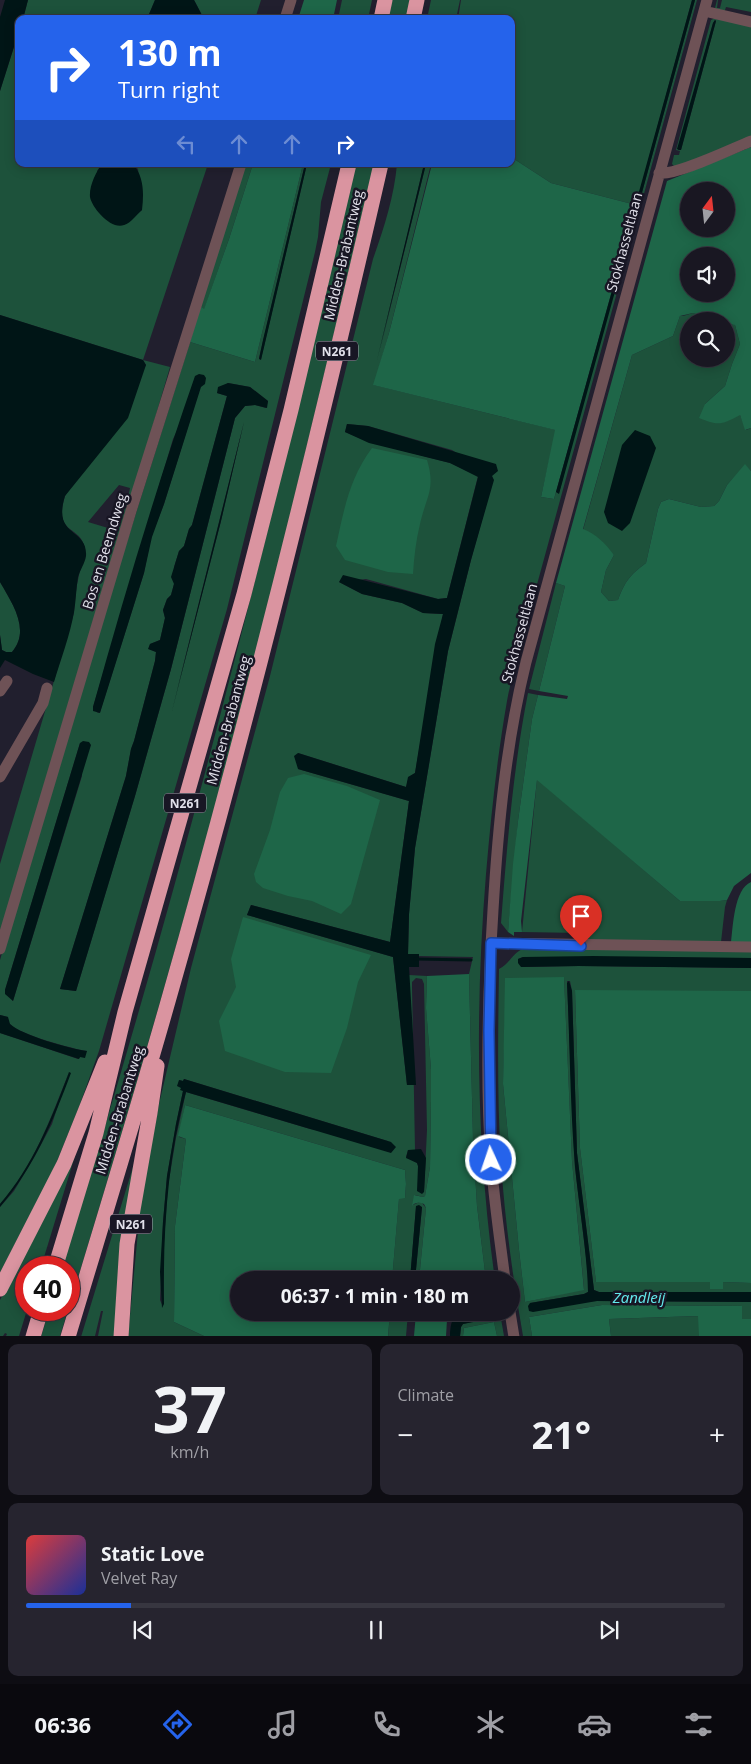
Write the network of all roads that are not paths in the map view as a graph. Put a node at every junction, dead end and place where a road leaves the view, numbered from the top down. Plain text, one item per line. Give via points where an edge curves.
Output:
1 (291, 0) edge
2 (385, 0) edge
3 (417, 0) edge
4 (705, 6) edge
5 (286, 15) edge
6 (382, 15) edge
7 (414, 15) edge
8 (751, 22) edge
9 (751, 141) edge
10 (239, 167) edge
11 (347, 167) edge
12 (380, 167) edge
13 (659, 173) junction
14 (7, 681) dead end
15 (46, 688) dead end
16 (0, 691) edge
17 (0, 777) edge
18 (491, 943) junction
19 (751, 948) edge
20 (0, 949) edge
21 (125, 1012) junction
22 (162, 1021) junction
23 (58, 1256) edge
24 (504, 1271) edge
25 (0, 1290) edge
26 (38, 1321) edge
27 (512, 1321) edge
28 (33, 1336) edge
29 (68, 1336) edge
30 (121, 1336) edge
31 (514, 1336) edge

1 - 5 street
2 - 6 highway
3 - 7 highway
4 - 8 street
4 - 13 street, Stokhasseltlaan
9 - 13 street via 679,170
10 - 20 street, Bos en Beemdweg
11 - 21 highway, Midden-Brabantweg / N261 via 261,530
12 - 22 highway, Midden-Brabantweg / N261 via 268,632
13 - 18 street, Stokhasseltlaan via 518,694 505,774
14 - 16 street
15 - 17 street via 42,703
18 - 19 street
18 - 24 street, Stokhasseltlaan via 489,1120
21 - 23 highway, Midden-Brabantweg via 96,1133
21 - 25 highway, N261 via 64,1164
22 - 29 highway, Midden-Brabantweg
22 - 30 highway, N261 via 127,1244
26 - 28 highway
27 - 31 street

